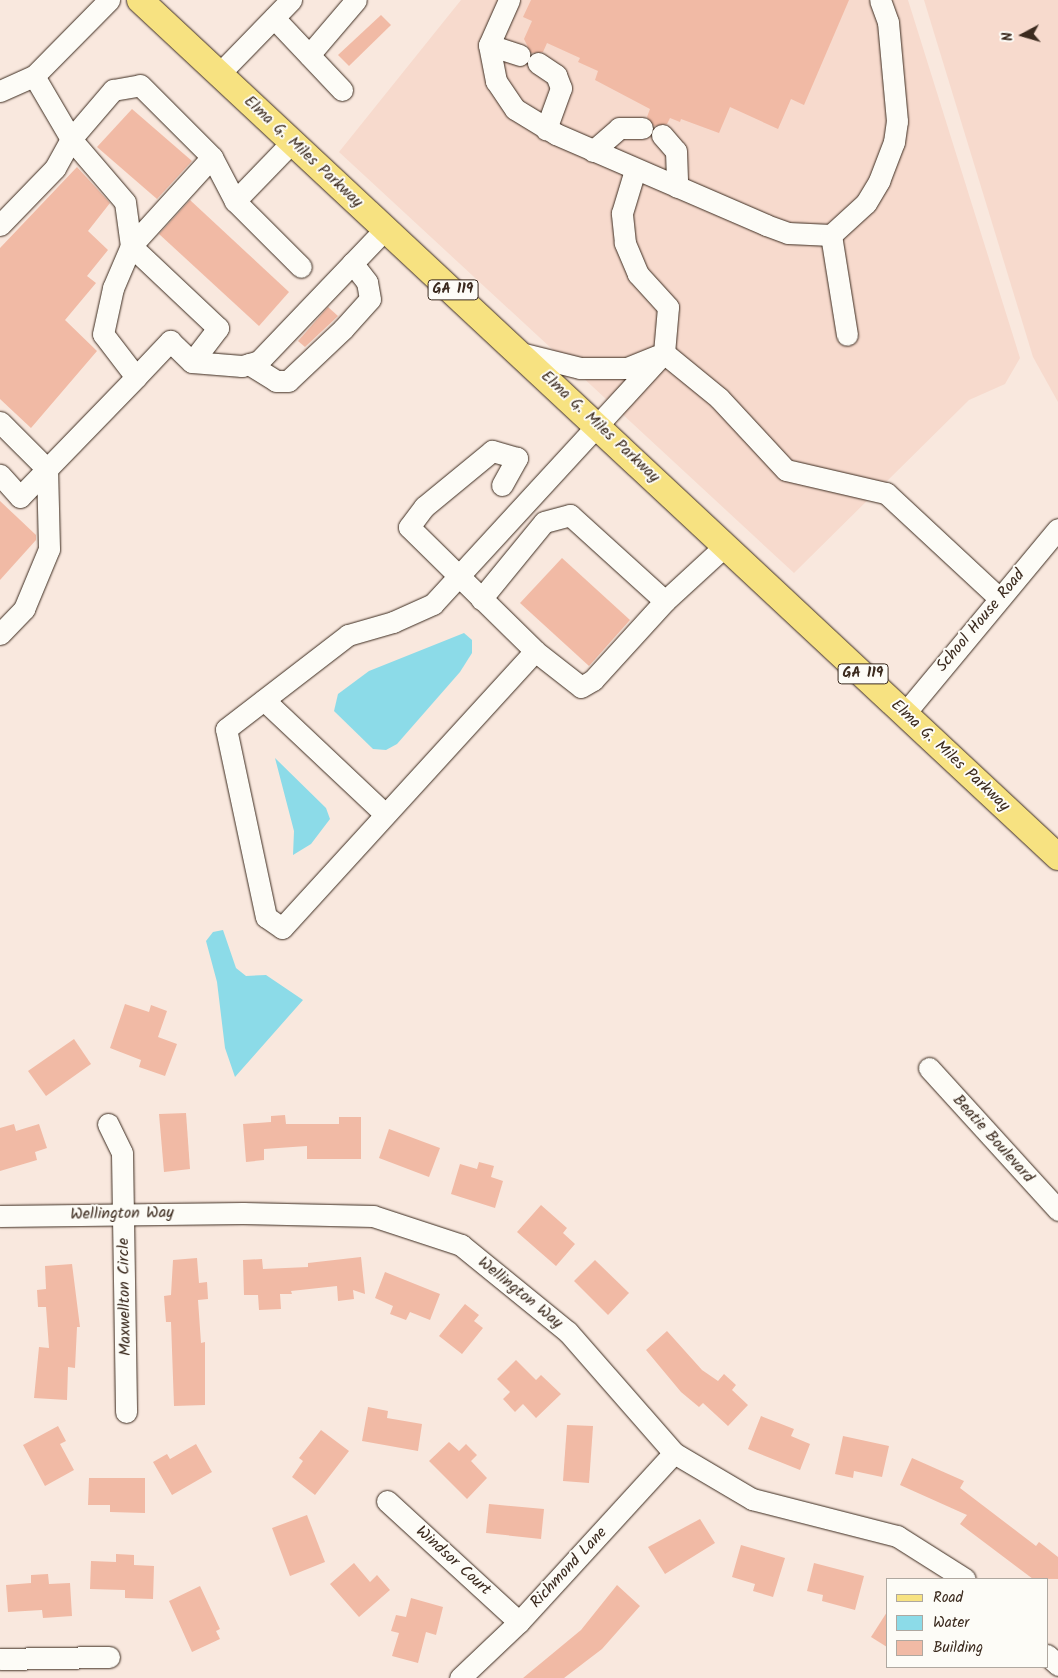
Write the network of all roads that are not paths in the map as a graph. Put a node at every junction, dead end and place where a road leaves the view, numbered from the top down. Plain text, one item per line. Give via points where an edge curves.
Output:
1 (109, 0) edge
2 (140, 0) edge
3 (291, 0) edge
4 (356, 0) edge
5 (509, 0) edge
6 (880, 0) edge
7 (274, 18) junction
8 (489, 45) junction
9 (309, 54) junction
10 (220, 73) junction
11 (34, 76) junction
12 (4, 84) edge
13 (342, 90) dead end
14 (642, 128) dead end
15 (546, 129) junction
16 (662, 135) dead end
17 (71, 139) junction
18 (290, 144) junction
19 (593, 151) junction
20 (212, 157) junction
21 (635, 170) junction
22 (677, 187) junction
23 (235, 201) junction
24 (0, 225) edge
25 (386, 228) junction
26 (830, 236) junction
27 (131, 246) junction
28 (352, 263) junction
29 (301, 267) dead end
30 (848, 335) dead end
31 (520, 353) junction
32 (664, 353) junction
33 (192, 362) junction
34 (249, 364) junction
35 (136, 376) junction
36 (0, 422) edge
37 (598, 425) junction
38 (48, 469) junction
39 (0, 476) edge
40 (502, 485) dead end
41 (1058, 529) edge
42 (726, 545) junction
43 (458, 578) junction
44 (998, 597) junction
45 (481, 600) junction
46 (665, 601) junction
47 (0, 634) edge
48 (535, 650) junction
49 (264, 700) junction
50 (905, 713) junction
51 (385, 814) junction
52 (1058, 857) edge
53 (929, 1068) dead end
54 (108, 1124) dead end
55 (1058, 1210) edge
56 (124, 1214) junction
57 (0, 1216) edge
58 (126, 1412) dead end
59 (674, 1453) junction
60 (387, 1500) dead end
61 (963, 1578) edge
62 (519, 1622) junction
63 (109, 1656) dead end
64 (1048, 1656) edge
65 (0, 1659) edge
66 (1058, 1665) edge
67 (460, 1678) edge

1 - 11 street
2 - 10 main road, Elma G. Miles Parkway / GA 119
3 - 7 street
4 - 9 street
5 - 8 street
6 - 26 street via 888,22 896,110 894,142 880,181 866,203
7 - 9 street
7 - 10 street
8 - 15 street via 501,92 515,109
8 - 15 street via 529,59 556,75 561,88
9 - 13 street
10 - 18 main road, Elma G. Miles Parkway / GA 119
11 - 12 street
11 - 17 street
14 - 19 street via 619,128
15 - 19 street
16 - 22 street via 676,151
17 - 20 street via 113,90 140,85
17 - 24 street via 55,168
17 - 27 street via 125,202
18 - 23 street
18 - 25 main road, Elma G. Miles Parkway / GA 119
19 - 21 street
20 - 23 street
20 - 27 street
21 - 22 street
21 - 32 street via 622,213 625,243 638,274 668,307
22 - 26 street via 788,233
23 - 29 street
25 - 28 street
25 - 31 main road, Elma G. Miles Parkway / GA 119
26 - 30 street
27 - 33 street via 218,328
27 - 35 street via 113,288 103,334
28 - 34 street via 259,361
28 - 34 street via 367,282 370,299 343,328 288,381 276,381
31 - 32 street via 580,368 628,368
31 - 37 main road, Elma G. Miles Parkway / GA 119
32 - 37 street
32 - 44 street via 719,398 786,470 886,493
33 - 34 street
33 - 35 street via 170,342
35 - 38 street
36 - 38 street
37 - 42 main road, Elma G. Miles Parkway / GA 119
37 - 43 street
38 - 39 street via 20,497
38 - 47 street via 48,549 24,609
40 - 43 street via 517,458 492,451 424,507 408,527
41 - 44 street, School House Road
42 - 46 street
42 - 50 main road, Elma G. Miles Parkway / GA 119
43 - 45 street
43 - 49 street via 433,604 392,622 348,635
44 - 50 street, School House Road
45 - 46 street via 544,522 570,515
45 - 48 street
46 - 48 street via 593,680 580,687
48 - 51 street
49 - 51 street
49 - 51 street via 226,730 266,917 282,928
50 - 52 main road, Elma G. Miles Parkway / GA 119
53 - 55 street, Beatie Boulevard
54 - 56 street, Maxwellton Circle via 122,1152
56 - 57 street, Wellington Way
56 - 58 street, Maxwellton Circle
56 - 59 street, Wellington Way via 374,1216 461,1245 568,1332
59 - 61 street, Wellington Way via 752,1498 897,1536
59 - 62 street, Richmond Lane
60 - 62 street, Windsor Court
62 - 67 street, Richmond Lane
63 - 65 street
64 - 66 street

